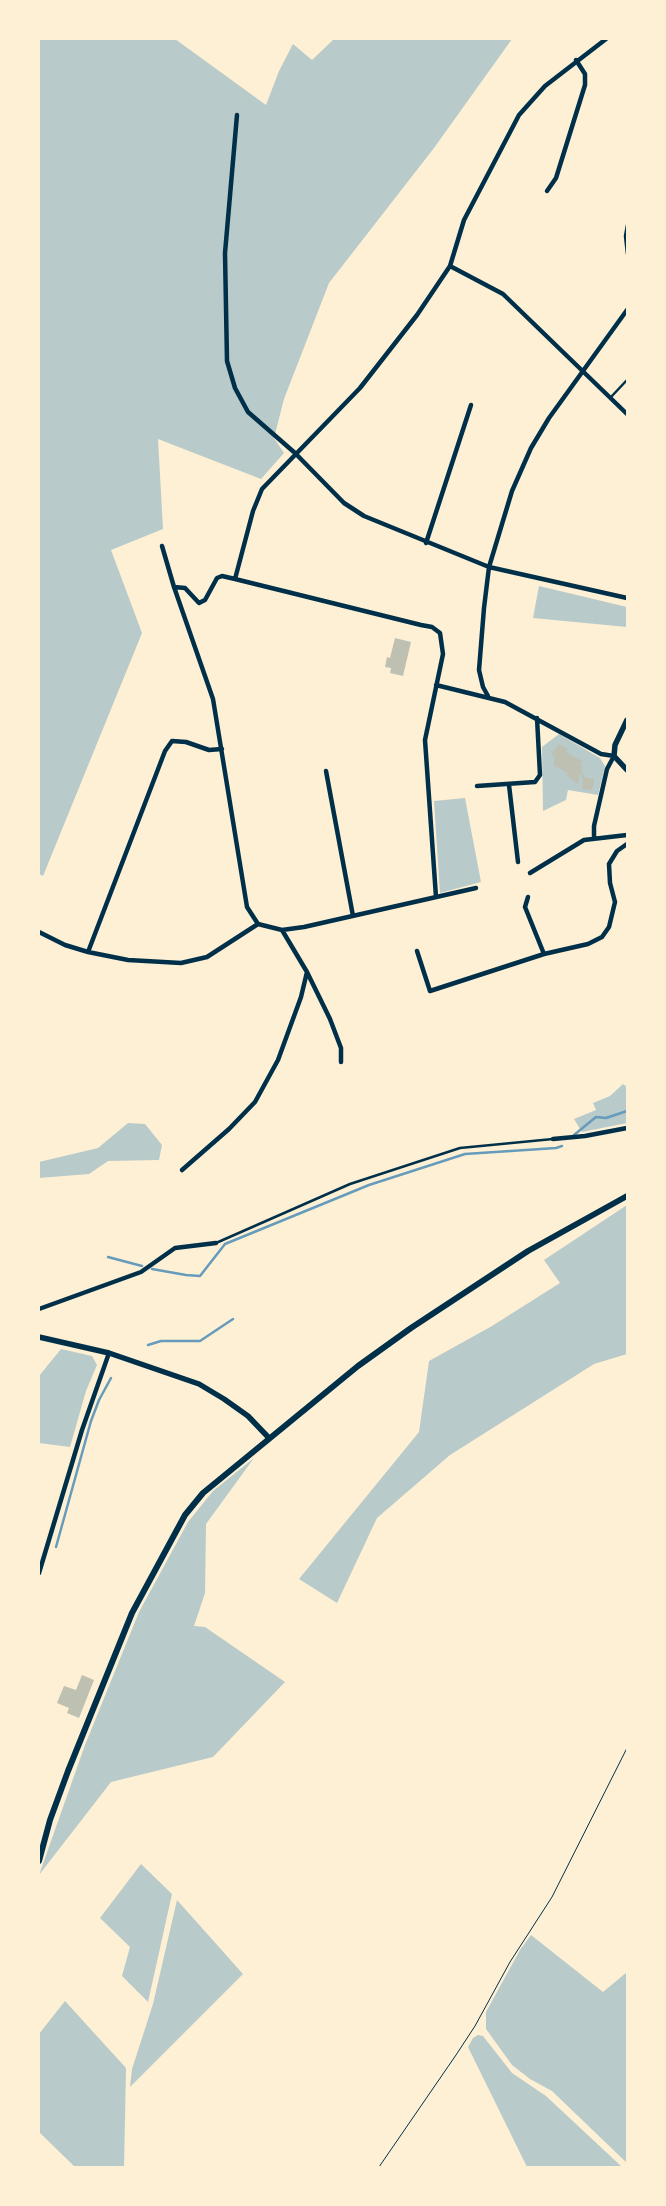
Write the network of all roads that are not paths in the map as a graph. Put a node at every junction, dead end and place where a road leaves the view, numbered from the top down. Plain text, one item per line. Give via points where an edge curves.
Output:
1 (606, 39) edge
2 (576, 60) junction
3 (237, 115) dead end
4 (547, 190) dead end
5 (627, 225) edge
6 (627, 254) edge
7 (450, 266) junction
8 (627, 310) edge
9 (584, 372) junction
10 (627, 380) edge
11 (610, 397) junction
12 (472, 405) dead end
13 (627, 414) edge
14 (295, 453) junction
15 (426, 542) junction
16 (162, 546) dead end
17 (489, 566) junction
18 (235, 579) junction
19 (174, 587) junction
20 (627, 598) edge
21 (436, 685) junction
22 (488, 696) junction
23 (538, 718) junction
24 (627, 720) edge
25 (222, 749) junction
26 (614, 756) junction
27 (627, 770) edge
28 (326, 771) dead end
29 (509, 784) junction
30 (477, 786) dead end
31 (627, 835) edge
32 (594, 837) junction
33 (627, 844) edge
34 (518, 862) dead end
35 (530, 873) dead end
36 (476, 888) dead end
37 (436, 897) junction
38 (528, 897) dead end
39 (353, 916) junction
40 (258, 924) junction
41 (282, 930) junction
42 (39, 932) edge
43 (417, 951) dead end
44 (88, 952) junction
45 (544, 954) junction
46 (307, 972) junction
47 (341, 1062) dead end
48 (627, 1128) edge
49 (552, 1139) joint
50 (182, 1170) dead end
51 (627, 1196) edge
52 (216, 1243) joint
53 (39, 1309) edge
54 (39, 1337) edge
55 (109, 1353) junction
56 (269, 1438) junction
57 (39, 1573) edge
58 (39, 1861) edge

1 - 2 street
2 - 4 street via 585,74 585,85 556,178
2 - 7 street via 545,86 519,115 464,220
3 - 14 street via 225,253 227,361 235,388 248,412
5 - 6 lane
7 - 9 street via 503,294
7 - 14 street via 417,316 360,388
8 - 9 street
9 - 11 street
9 - 17 street via 550,418 524,462
10 - 11 lane
11 - 13 street
12 - 15 street
14 - 15 street via 352,509
14 - 18 street via 262,489 252,512
15 - 17 street
16 - 19 street
17 - 20 street
17 - 22 street via 479,670
18 - 19 street via 217,578 202,602 185,588
18 - 21 street via 432,627 440,633 443,644
19 - 25 street via 213,698
21 - 22 street
21 - 37 street via 425,740
22 - 23 street
23 - 26 street via 601,754
23 - 29 street via 540,775 535,782
24 - 26 street via 615,745
25 - 40 street via 247,907
25 - 44 street via 209,750 172,741
26 - 27 street
26 - 32 street via 607,769
28 - 39 street
29 - 30 street
29 - 34 street
31 - 32 street
32 - 35 street
33 - 45 street via 617,851 609,864 615,902 609,926 602,937 588,944
36 - 37 street
37 - 39 street
38 - 45 street via 525,907
39 - 41 street
40 - 41 street
40 - 44 street via 207,957 181,963 128,960
41 - 46 street
42 - 44 street via 64,945
43 - 45 street via 430,992
46 - 47 street via 330,1018 341,1048
46 - 50 street via 278,1060 255,1102 229,1130
48 - 49 street
49 - 52 lane via 460,1148 350,1184
51 - 56 main road via 528,1251 437,1310 358,1366
52 - 53 street via 175,1248 141,1272
54 - 55 street
55 - 56 street via 212,1391 248,1416
55 - 57 street
56 - 58 main road via 203,1493 167,1545 132,1613 85,1729 50,1820

